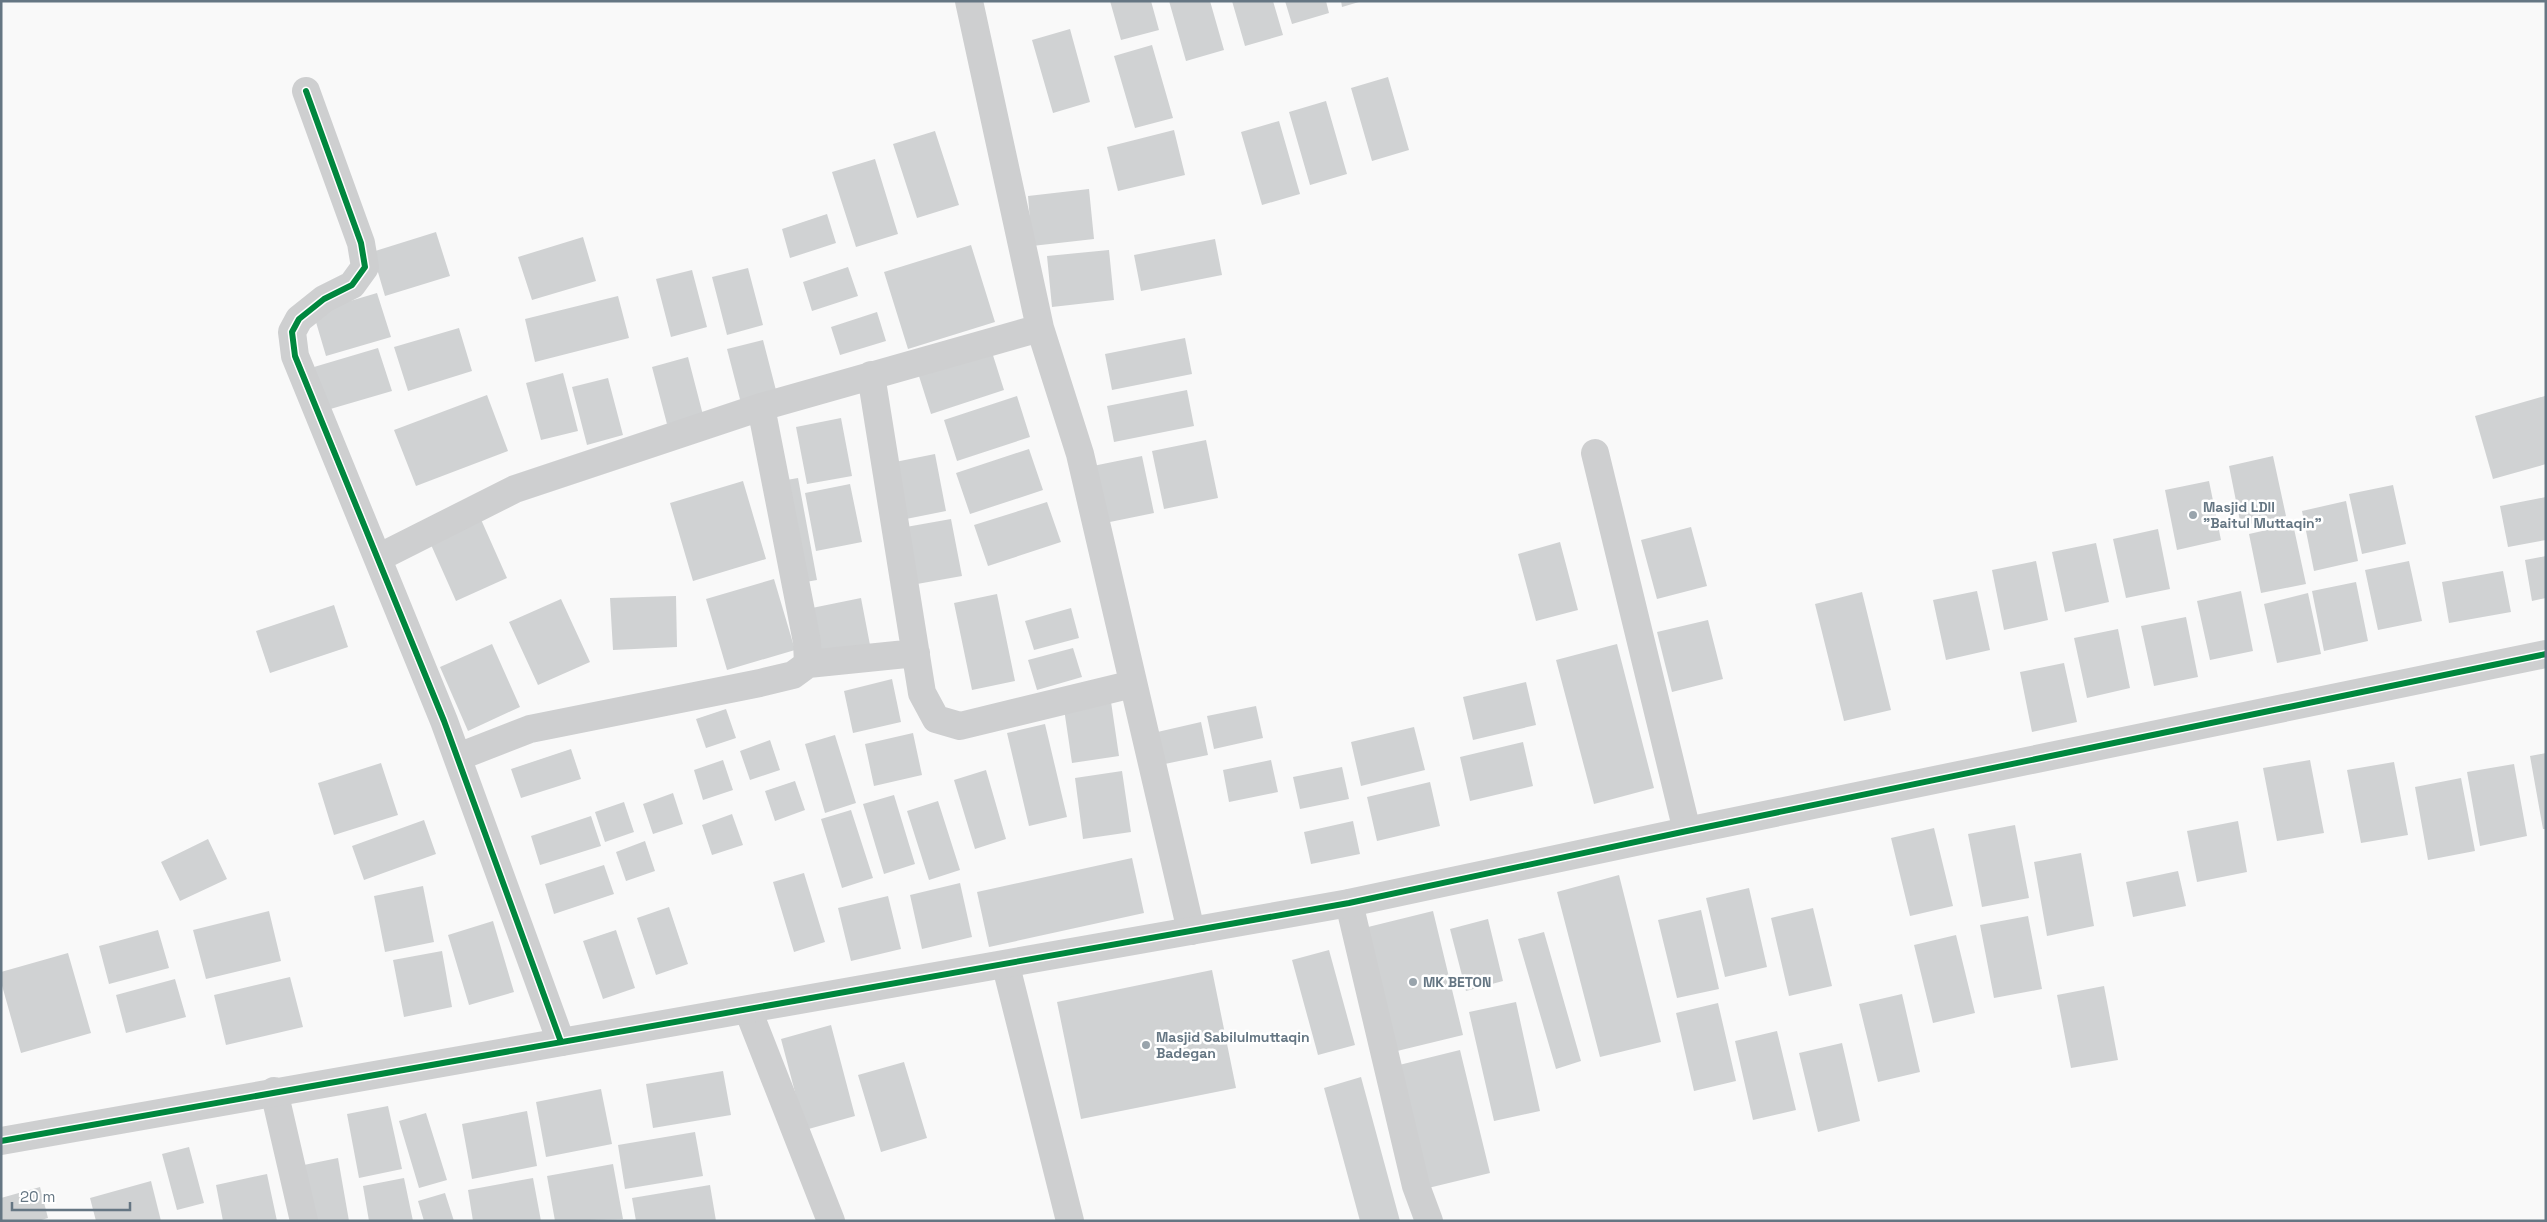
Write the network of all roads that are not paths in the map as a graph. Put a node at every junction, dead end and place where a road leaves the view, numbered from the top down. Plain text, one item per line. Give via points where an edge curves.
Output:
1 (969, 1) edge
2 (306, 91) dead end
3 (1040, 328) junction
4 (872, 375) junction
5 (761, 407) junction
6 (1595, 453) dead end
7 (378, 558) junction
8 (916, 653) junction
9 (2546, 654) edge
10 (808, 664) junction
11 (1133, 684) junction
12 (458, 757) junction
13 (1687, 831) junction
14 (1350, 904) junction
15 (1191, 931) junction
16 (1006, 966) junction
17 (748, 1010) junction
18 (560, 1042) junction
19 (274, 1092) junction
20 (1, 1141) edge
21 (304, 1221) edge
22 (831, 1221) edge
23 (1070, 1221) edge
24 (1428, 1221) edge

1 - 3 street
2 - 7 street via 361,243 365,267 352,285 324,299 299,319 292,332 295,356
3 - 4 street
3 - 11 street via 1080,454
4 - 5 street
4 - 8 street
5 - 7 street via 515,489
5 - 10 street via 807,642
6 - 13 street
7 - 12 street
8 - 10 street
8 - 11 street via 922,693 936,719 960,726
9 - 13 street
10 - 12 street via 792,675 760,683 530,729
11 - 15 street
12 - 18 street
13 - 14 street
14 - 15 street
14 - 24 street via 1416,1186
15 - 16 street
16 - 17 street
16 - 23 street
17 - 18 street
17 - 22 street
18 - 19 street
19 - 20 street
19 - 21 street

